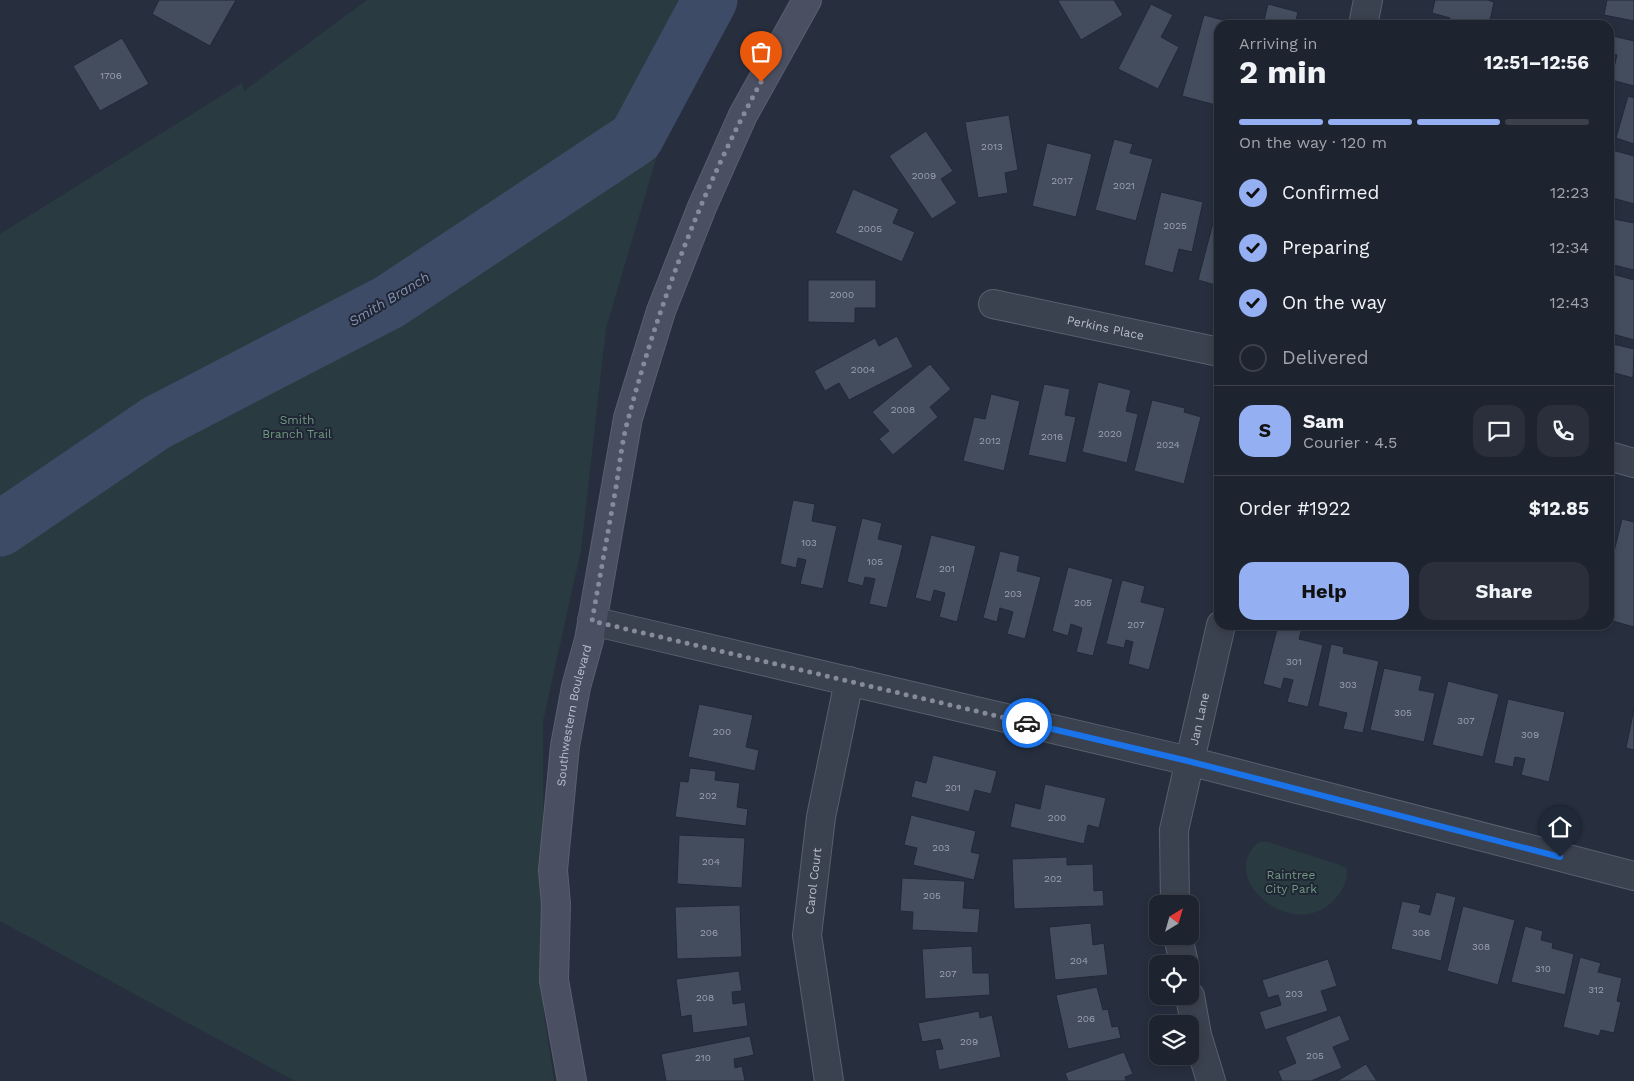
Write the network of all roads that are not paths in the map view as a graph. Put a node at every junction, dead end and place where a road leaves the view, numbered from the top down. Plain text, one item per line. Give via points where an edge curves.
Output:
1 (807, 0) edge
2 (1368, 0) edge
3 (1363, 20) edge
4 (993, 304) dead end
5 (1214, 351) edge
6 (1614, 457) edge
7 (1634, 463) edge
8 (592, 621) junction
9 (1220, 630) edge
10 (849, 681) junction
11 (1188, 761) junction
12 (1634, 876) edge
13 (1175, 895) edge
14 (1192, 1005) edge
15 (572, 1081) edge
16 (828, 1081) edge
17 (1211, 1081) edge

1 - 8 street, Southwestern Boulevard via 743,114 661,311 628,418
2 - 3 street
4 - 5 street, Perkins Place
6 - 7 street
8 - 10 street
8 - 15 street, Southwestern Boulevard via 565,746 554,870 554,980
9 - 11 street, Jan Lane
10 - 11 street
10 - 16 street, Carol Court via 821,817 807,935
11 - 12 street
11 - 13 street, Jan Lane via 1174,830
14 - 17 street

